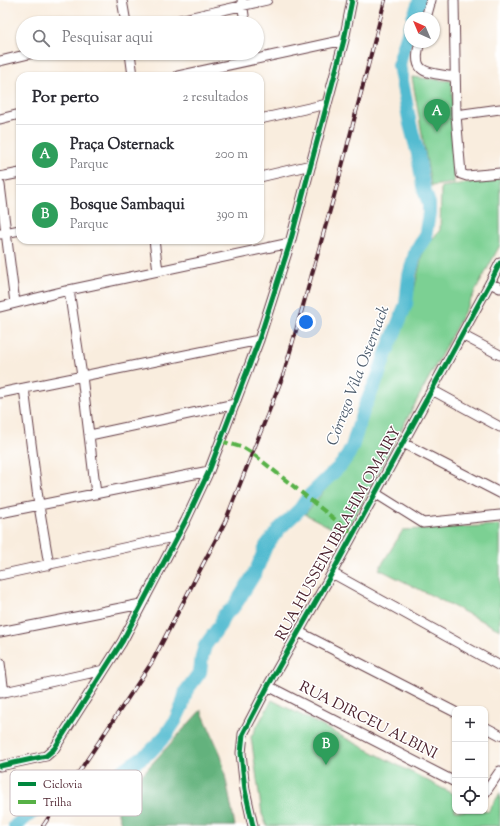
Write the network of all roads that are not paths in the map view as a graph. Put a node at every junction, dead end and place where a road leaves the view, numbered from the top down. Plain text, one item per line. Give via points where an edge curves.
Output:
1 (122, 0) edge
2 (267, 0) edge
3 (352, 0) edge
4 (431, 0) edge
5 (454, 0) edge
6 (243, 3) edge
7 (428, 12) edge
8 (125, 16) edge
9 (193, 16) edge
10 (244, 16) edge
11 (344, 40) junction
12 (418, 48) edge
13 (264, 54) edge
14 (16, 57) edge
15 (0, 60) edge
16 (131, 60) edge
17 (239, 60) edge
18 (132, 72) edge
19 (193, 72) edge
20 (455, 77) junction
21 (327, 104) junction
22 (500, 109) edge
23 (16, 115) edge
24 (456, 115) junction
25 (264, 118) edge
26 (0, 119) edge
27 (311, 165) junction
28 (500, 173) edge
29 (16, 174) edge
30 (264, 176) edge
31 (0, 177) edge
32 (0, 185) edge
33 (16, 231) edge
34 (3, 234) edge
35 (290, 243) junction
36 (155, 244) edge
37 (500, 263) edge
38 (158, 271) junction
39 (490, 283) junction
40 (500, 288) edge
41 (69, 290) junction
42 (15, 303) junction
43 (0, 307) edge
44 (462, 335) junction
45 (259, 340) junction
46 (500, 355) edge
47 (82, 376) junction
48 (24, 388) junction
49 (432, 390) junction
50 (0, 393) edge
51 (235, 404) junction
52 (500, 427) edge
53 (90, 435) junction
54 (403, 443) junction
55 (209, 471) junction
56 (375, 493) junction
57 (500, 493) edge
58 (96, 494) junction
59 (39, 506) junction
60 (0, 513) edge
61 (500, 515) edge
62 (178, 536) junction
63 (49, 565) junction
64 (332, 572) junction
65 (0, 575) edge
66 (141, 604) junction
67 (0, 632) edge
68 (299, 632) junction
69 (0, 663) edge
70 (500, 666) edge
71 (104, 670) junction
72 (268, 686) junction
73 (2, 693) edge
74 (452, 710) edge
75 (488, 729) edge
76 (500, 735) edge
77 (0, 766) edge
78 (500, 771) edge
79 (452, 780) edge
80 (488, 789) edge
81 (253, 826) edge

1 - 8 street
2 - 6 street
3 - 11 street
4 - 7 street
5 - 20 street
6 - 9 street
6 - 10 street
11 - 13 street
11 - 21 street
12 - 20 street via 416,58 419,66 425,71
14 - 15 street
16 - 18 street
17 - 19 street
20 - 24 street
21 - 25 street
21 - 27 street
22 - 24 street
23 - 26 street
24 - 28 street via 461,174 467,176
27 - 30 street
27 - 35 street
29 - 31 street
32 - 34 street
33 - 34 street
34 - 42 street
35 - 38 street
35 - 45 street
36 - 38 street
37 - 39 street, RUA HUSSEIN IBRAHIM OMAIRY
38 - 41 street
39 - 40 street
39 - 44 street, RUA HUSSEIN IBRAHIM OMAIRY
41 - 42 street
41 - 47 street
42 - 43 street
44 - 46 street
44 - 49 street, RUA HUSSEIN IBRAHIM OMAIRY
45 - 47 street
45 - 51 street
47 - 48 street
47 - 53 street
48 - 50 street
48 - 59 street
49 - 52 street
49 - 54 street, RUA HUSSEIN IBRAHIM OMAIRY
51 - 53 street
51 - 55 street
53 - 58 street
54 - 56 street, RUA HUSSEIN IBRAHIM OMAIRY
54 - 57 street
55 - 58 street
55 - 62 street
56 - 61 street via 423,523
56 - 64 street, RUA HUSSEIN IBRAHIM OMAIRY
58 - 59 street
59 - 60 street
59 - 63 street
62 - 63 street
62 - 66 street
63 - 65 street
64 - 68 street, RUA HUSSEIN IBRAHIM OMAIRY
64 - 70 street
66 - 67 street
66 - 71 street via 122,642
68 - 72 street, RUA HUSSEIN IBRAHIM OMAIRY
68 - 74 street
69 - 73 street
71 - 73 street
71 - 77 street via 51,753
72 - 79 street, RUA DIRCEU ALBINI
72 - 81 street, RUA HUSSEIN IBRAHIM OMAIRY via 243,734 241,753 245,790
75 - 76 street
78 - 80 street

